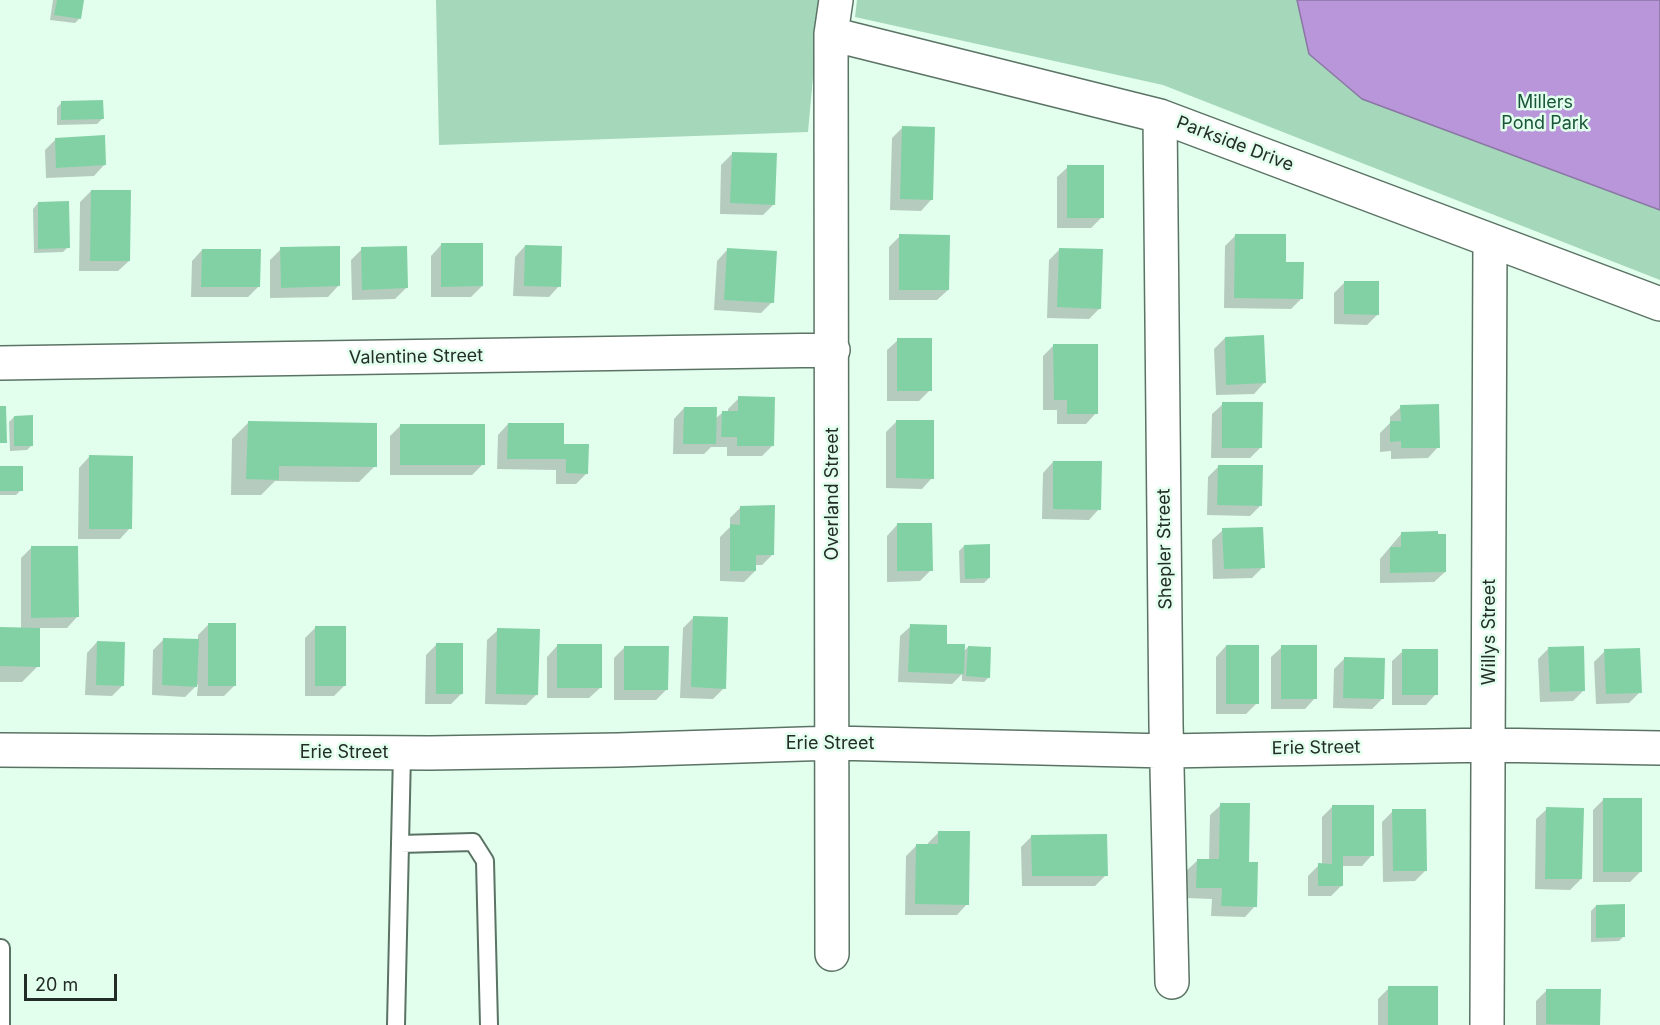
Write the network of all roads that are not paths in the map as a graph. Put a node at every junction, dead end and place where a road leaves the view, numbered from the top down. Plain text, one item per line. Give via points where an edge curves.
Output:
1 (836, 0) edge
2 (831, 34) junction
3 (1160, 116) junction
4 (1490, 240) junction
5 (1660, 304) edge
6 (833, 350) junction
7 (0, 363) edge
8 (833, 742) junction
9 (1489, 745) junction
10 (1660, 748) edge
11 (0, 750) edge
12 (1167, 751) junction
13 (402, 753) junction
14 (400, 844) junction
15 (1, 948) edge
16 (832, 954) dead end
17 (1172, 982) dead end
18 (1, 1025) edge
19 (396, 1025) edge
20 (489, 1025) edge
21 (1487, 1025) edge

1 - 2 street
2 - 3 street, Parkside Drive
2 - 6 street, Overland Street
3 - 4 street, Parkside Drive
3 - 12 street, Shepler Street
4 - 5 street, Parkside Drive
4 - 9 street, Willys Street
6 - 7 street, Valentine Street
6 - 8 street, Overland Street
8 - 12 street, Erie Street
8 - 13 street, Erie Street
8 - 16 street, Overland Street
9 - 10 street, Erie Street
9 - 12 street, Erie Street
9 - 21 street, Willys Street
11 - 13 street, Erie Street
12 - 17 street, Shepler Street
13 - 14 lane
14 - 19 lane
14 - 20 lane via 473,842 485,861
15 - 18 lane

